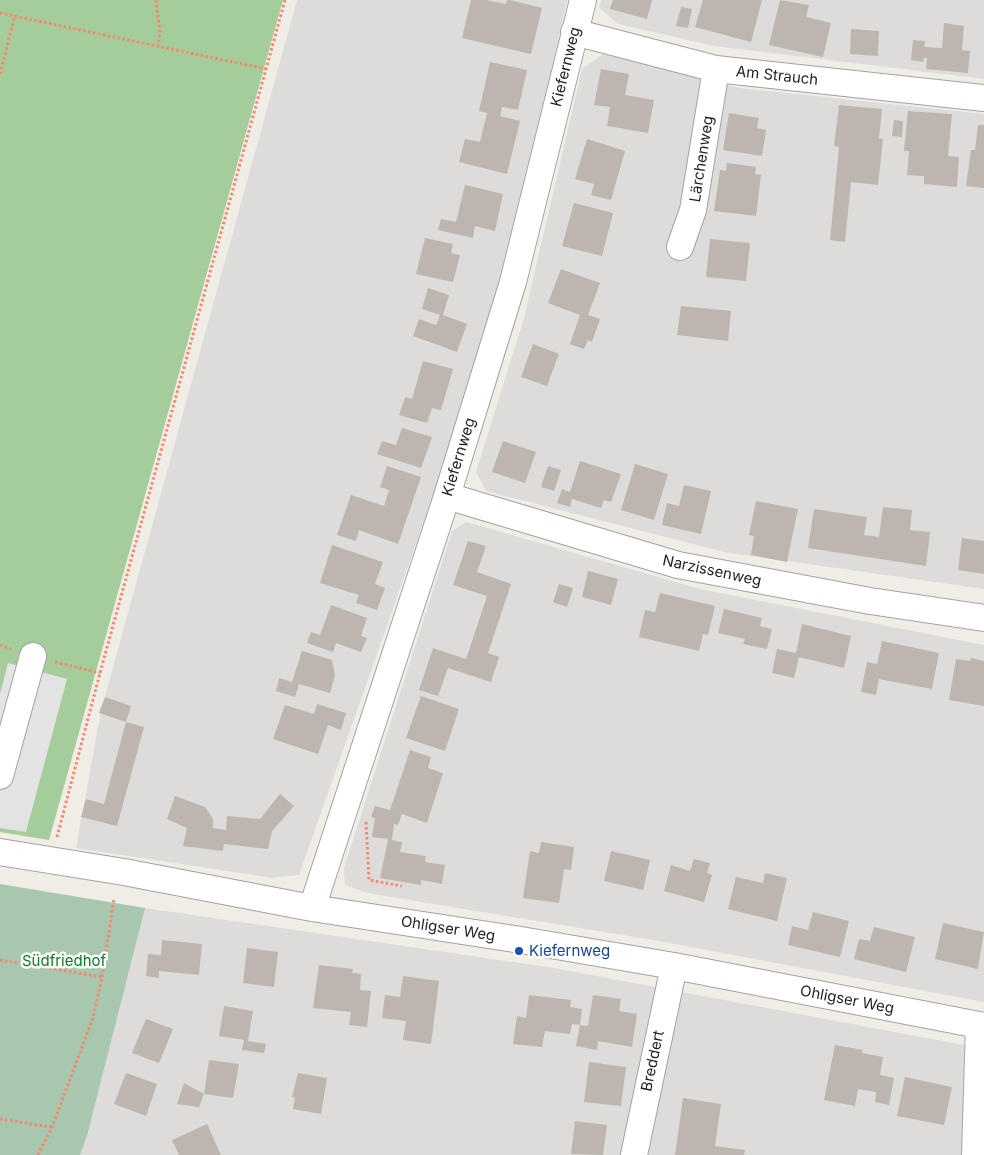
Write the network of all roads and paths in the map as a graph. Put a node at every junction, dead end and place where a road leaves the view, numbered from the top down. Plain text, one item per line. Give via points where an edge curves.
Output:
1 (156, 0) edge
2 (285, 0) edge
3 (582, 0) edge
4 (0, 12) edge
5 (15, 15) junction
6 (574, 32) junction
7 (158, 46) junction
8 (266, 69) junction
9 (716, 69) junction
10 (0, 74) edge
11 (984, 98) edge
12 (680, 247) dead end
13 (447, 496) junction
14 (984, 618) edge
15 (0, 645) edge
16 (5, 646) dead end
17 (33, 656) dead end
18 (0, 776) edge
19 (366, 821) dead end
20 (0, 852) edge
21 (51, 860) junction
22 (402, 886) dead end
23 (114, 898) dead end
24 (312, 908) junction
25 (0, 960) edge
26 (674, 966) junction
27 (102, 977) junction
28 (982, 1026) edge
29 (0, 1119) edge
30 (52, 1127) junction
31 (38, 1155) edge
32 (634, 1155) edge
33 (974, 1155) edge

1 - 7 path via 160,32
2 - 8 path
3 - 6 street, Kiefernweg
4 - 5 path
5 - 7 path
5 - 10 path
6 - 9 street, Am Strauch
6 - 13 street, Kiefernweg via 514,282
7 - 8 path
8 - 21 path
9 - 11 street, Am Strauch
9 - 12 street, Lärchenweg via 693,210
13 - 14 street, Narzissenweg via 678,565 870,601
13 - 24 street, Kiefernweg
15 - 16 path
17 - 18 street
19 - 22 path via 369,880
20 - 21 street, Ohligser Weg
21 - 24 street, Ohligser Weg
23 - 27 path
24 - 26 street, Ohligser Weg
25 - 27 path
26 - 28 street, Ohligser Weg
26 - 32 street, Breddert
27 - 30 path via 93,1018
28 - 33 street
29 - 30 path
30 - 31 path

